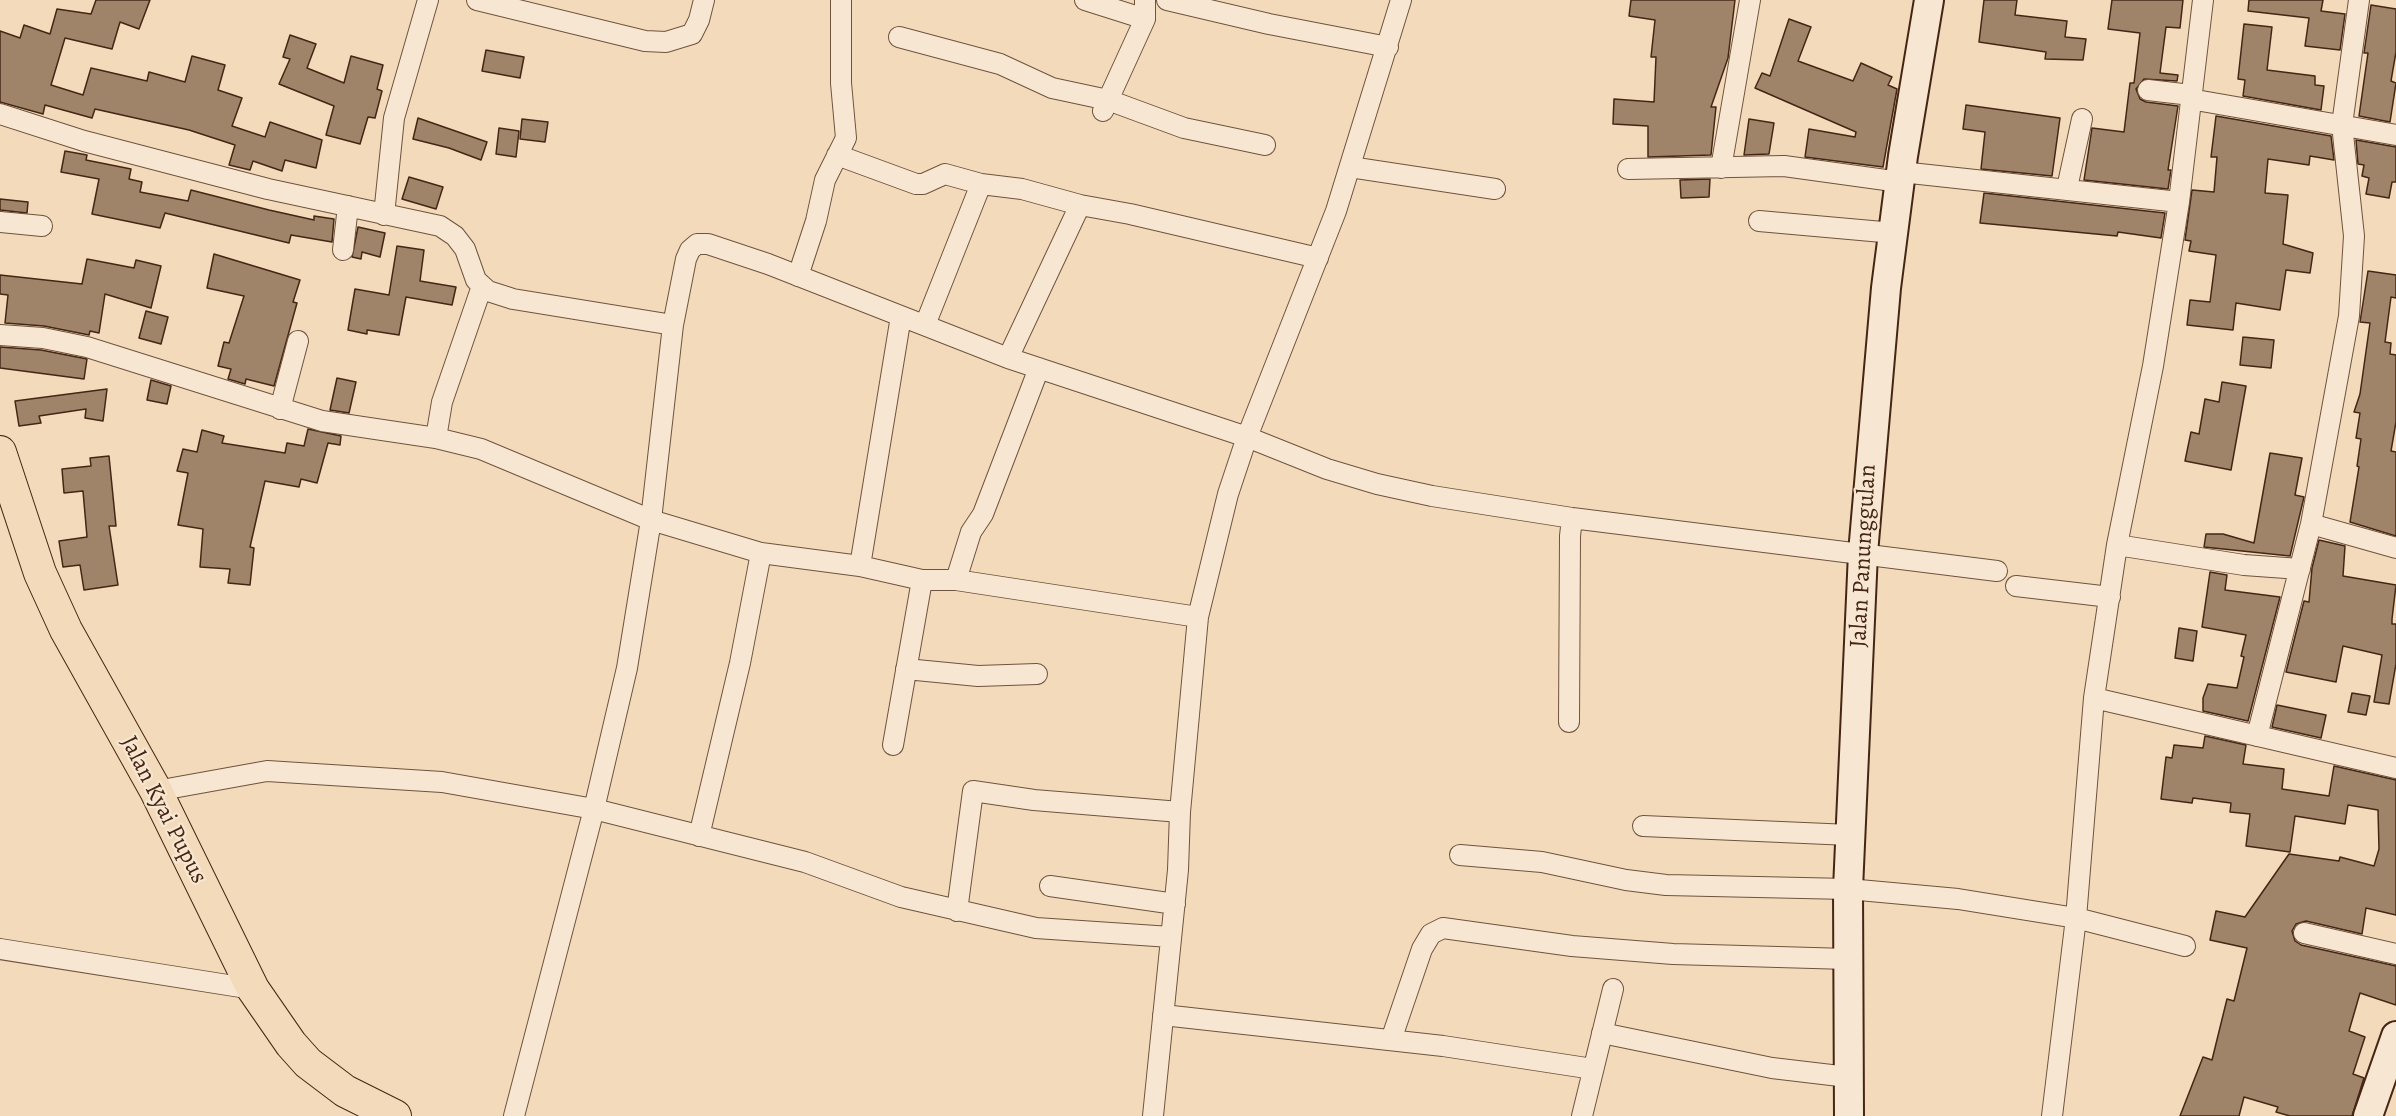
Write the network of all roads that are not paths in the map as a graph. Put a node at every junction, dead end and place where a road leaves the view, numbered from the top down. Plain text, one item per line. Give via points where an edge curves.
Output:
1 (428, 0) edge
2 (477, 0) edge
3 (704, 0) edge
4 (841, 0) edge
5 (1085, 0) edge
6 (1167, 0) edge
7 (1401, 0) edge
8 (1750, 0) edge
9 (1929, 0) edge
10 (2203, 0) edge
11 (2359, 0) edge
12 (1145, 10) edge
13 (899, 37) dead end
14 (1388, 47) junction
15 (2148, 90) dead end
16 (2191, 97) junction
17 (1105, 106) junction
18 (0, 114) edge
19 (2082, 119) dead end
20 (2343, 125) junction
21 (2396, 135) edge
22 (1265, 145) dead end
23 (837, 155) junction
24 (1350, 167) junction
25 (1721, 168) junction
26 (1628, 170) dead end
27 (1901, 177) junction
28 (981, 184) junction
29 (1495, 189) dead end
30 (2067, 189) junction
31 (2179, 202) junction
32 (1080, 205) junction
33 (348, 206) junction
34 (384, 215) junction
35 (1759, 221) dead end
36 (0, 222) edge
37 (42, 226) dead end
38 (1894, 233) junction
39 (343, 250) dead end
40 (1318, 258) junction
41 (798, 276) junction
42 (482, 286) junction
43 (901, 316) junction
44 (673, 325) junction
45 (925, 325) junction
46 (0, 336) edge
47 (298, 341) dead end
48 (1008, 358) junction
49 (1038, 368) junction
50 (280, 409) junction
51 (1247, 437) junction
52 (436, 438) junction
53 (0, 452) edge
54 (1572, 518) junction
55 (651, 520) junction
56 (2311, 524) junction
57 (2117, 545) junction
58 (2396, 548) edge
59 (761, 553) junction
60 (1863, 554) junction
61 (860, 566) junction
62 (2300, 569) junction
63 (1997, 571) dead end
64 (922, 580) junction
65 (956, 580) junction
66 (2016, 586) dead end
67 (2110, 597) junction
68 (1198, 617) junction
69 (906, 669) junction
70 (1037, 674) dead end
71 (2094, 698) junction
72 (1569, 722) dead end
73 (2257, 736) junction
74 (893, 745) dead end
75 (2396, 768) edge
76 (156, 791) junction
77 (594, 809) junction
78 (1180, 812) junction
79 (1643, 826) dead end
80 (1850, 835) junction
81 (699, 836) junction
82 (1460, 855) dead end
83 (1050, 886) dead end
84 (1848, 889) junction
85 (1175, 904) junction
86 (957, 911) junction
87 (2076, 918) junction
88 (2304, 933) dead end
89 (1171, 937) junction
90 (2185, 946) dead end
91 (0, 949) edge
92 (2396, 954) edge
93 (1848, 958) junction
94 (253, 989) junction
95 (1613, 989) dead end
96 (1163, 1015) junction
97 (1602, 1033) junction
98 (2396, 1036) edge
99 (1391, 1040) junction
100 (1593, 1069) junction
101 (1848, 1077) junction
102 (395, 1116) edge
103 (514, 1116) edge
104 (1153, 1116) edge
105 (1582, 1116) edge
106 (1848, 1116) edge
107 (2052, 1116) edge
108 (2368, 1116) edge

1 - 34 street via 394,118
2 - 3 street via 645,41 666,42 692,34
4 - 23 street via 841,83 846,138
5 - 12 street
6 - 14 street
7 - 14 street
8 - 25 street
9 - 27 main road, Jalan Panunggulan
10 - 16 street
11 - 20 street
12 - 17 street
13 - 17 street via 1000,64
14 - 24 street
15 - 16 street
16 - 20 street
16 - 31 street
17 - 22 street
18 - 33 street via 84,141
19 - 30 street
20 - 21 street
20 - 56 street via 2354,236 2353,276
23 - 28 street via 916,184 941,173
23 - 41 street via 823,186
24 - 29 street
24 - 40 street
25 - 26 street
25 - 27 street via 1784,166
27 - 30 street
27 - 38 main road, Jalan Panunggulan
28 - 32 street via 1022,189
28 - 45 street
30 - 31 street
31 - 57 street via 2153,366
32 - 40 street
32 - 48 street
33 - 34 street
33 - 39 street
34 - 42 street via 440,226 454,236 465,249
35 - 38 street
36 - 37 street
38 - 60 main road, Jalan Panunggulan
40 - 51 street
41 - 43 street
41 - 44 street via 708,244 698,244 686,258
42 - 44 street via 513,299
42 - 52 street via 442,402
43 - 45 street
43 - 61 street
44 - 55 street
45 - 48 street
46 - 50 street via 70,343
47 - 50 street
48 - 49 street
49 - 51 street
49 - 65 street via 983,514 971,532
50 - 52 street via 321,421
51 - 54 street via 1327,470 1377,484
51 - 68 street via 1228,494
52 - 55 street via 481,449
53 - 76 main road, Jalan Kyai Pupus via 40,573 66,630
54 - 60 street
54 - 72 street
55 - 59 street
55 - 77 street via 627,668
56 - 58 street
56 - 62 street
57 - 62 street via 2244,565
57 - 67 street
59 - 61 street
59 - 81 street via 740,663
60 - 63 street
60 - 80 main road, Jalan Panunggulan
61 - 64 street
62 - 73 street
64 - 65 street
64 - 69 street
65 - 68 street
66 - 67 street
67 - 71 street
68 - 78 street
69 - 70 street via 978,676
69 - 74 street
71 - 73 street
71 - 87 street
73 - 75 street
76 - 77 street via 267,771 442,782
76 - 94 main road, Jalan Kyai Pupus
77 - 81 street
77 - 103 street
78 - 85 street
78 - 86 street via 1034,800 973,790
79 - 80 street
80 - 84 main road, Jalan Panunggulan
81 - 86 street via 805,862 901,897
82 - 84 street via 1542,862 1666,885
83 - 85 street
84 - 87 street via 1958,899
84 - 93 main road, Jalan Panunggulan
85 - 89 street
86 - 89 street via 1036,928
87 - 90 street
87 - 107 street
88 - 92 street
89 - 96 street
91 - 94 street
93 - 99 street via 1673,954 1572,946 1443,928 1431,934 1422,949
93 - 101 main road, Jalan Panunggulan
94 - 102 main road, Jalan Kyai Pupus via 308,1063 345,1090
95 - 97 street
96 - 99 street
96 - 104 street
97 - 100 street
97 - 101 street via 1772,1068
98 - 108 main road
99 - 100 street
100 - 105 street
101 - 106 main road, Jalan Panunggulan

